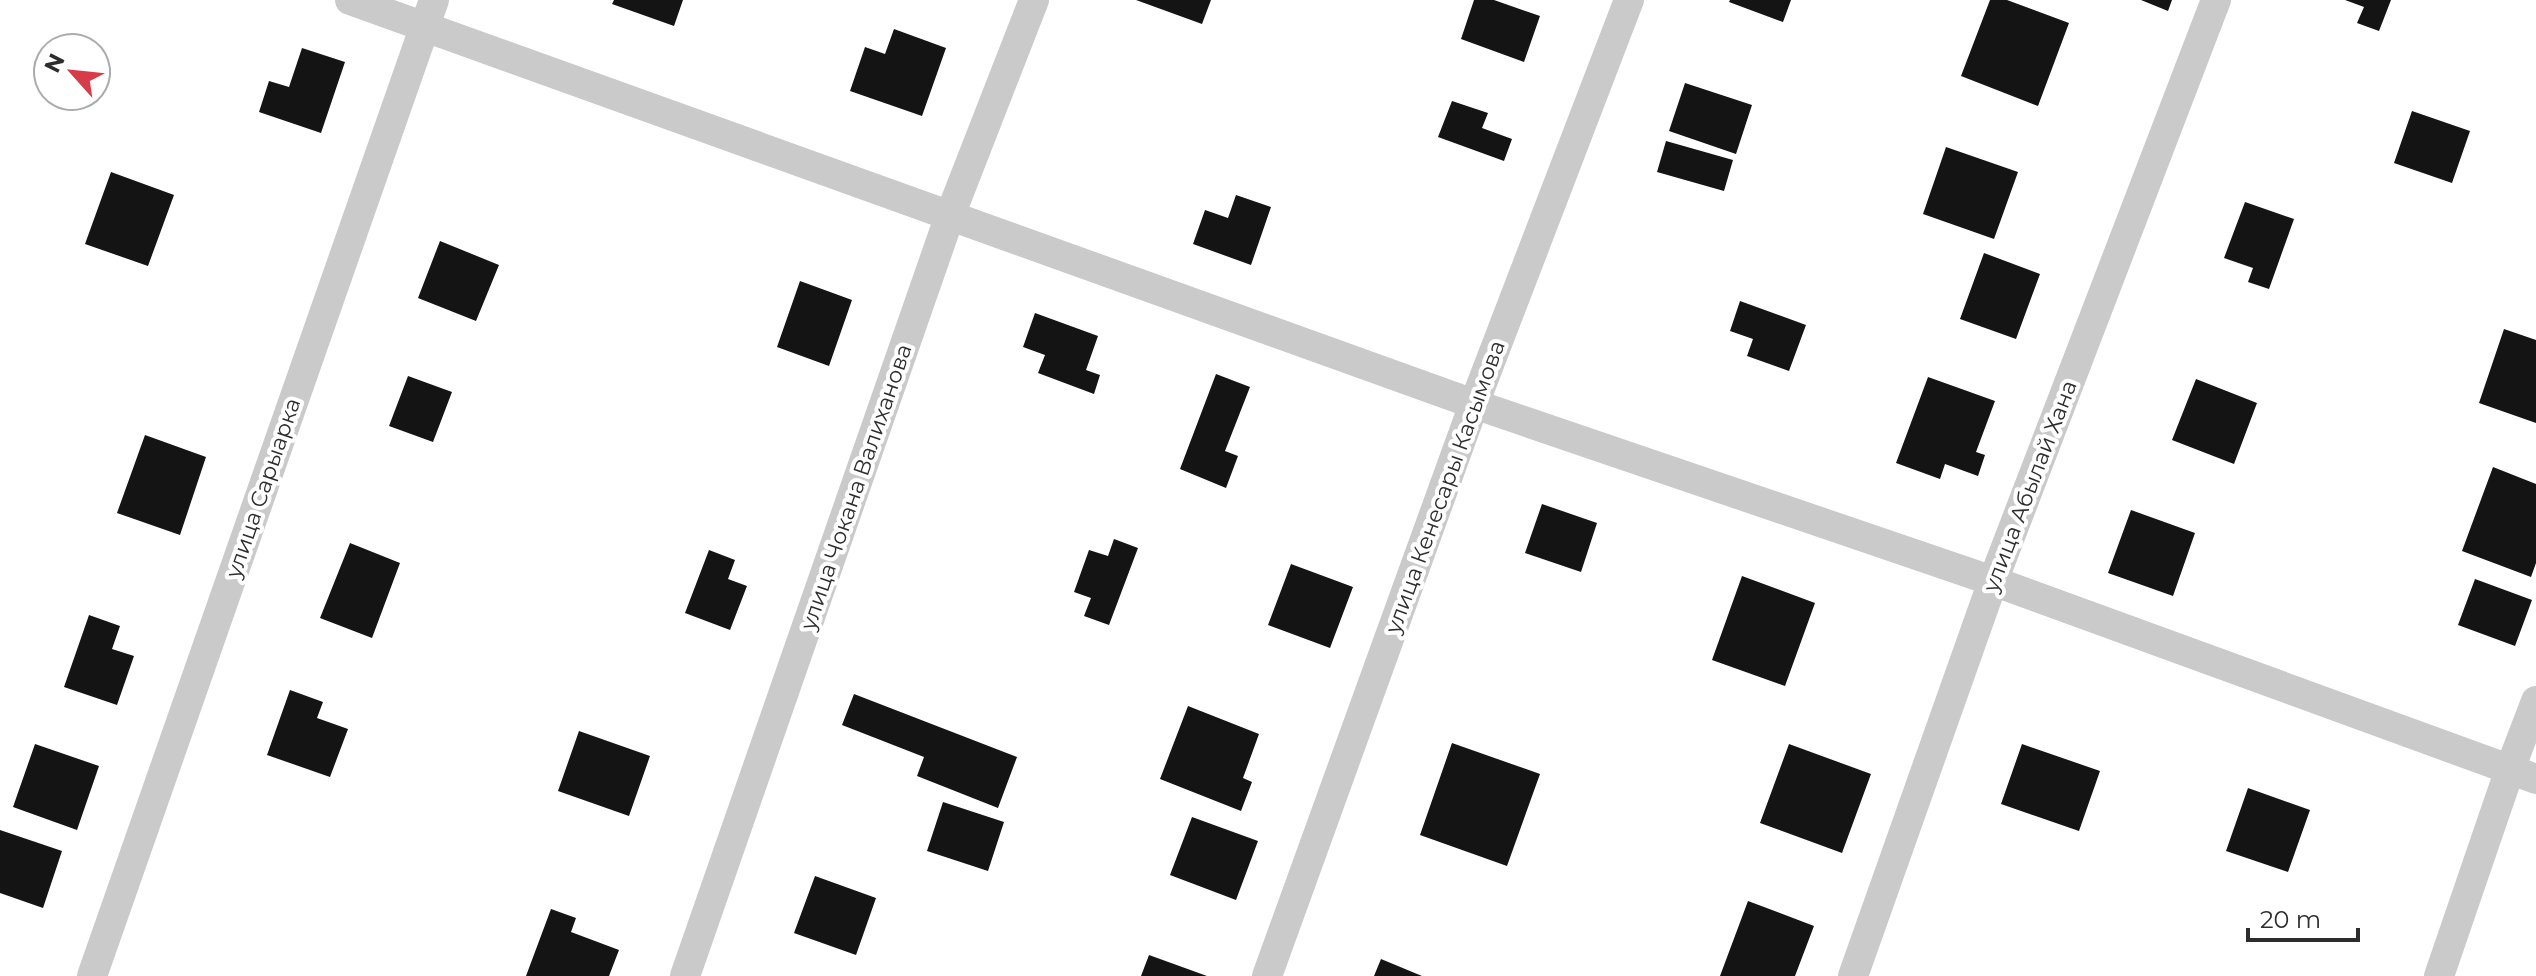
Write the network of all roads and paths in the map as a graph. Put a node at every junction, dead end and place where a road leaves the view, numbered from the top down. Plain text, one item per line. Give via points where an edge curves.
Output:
1 (350, 0) edge
2 (1034, 0) edge
3 (1629, 0) edge
4 (2216, 0) edge
5 (430, 12) edge
6 (949, 218) junction
7 (1474, 404) junction
8 (1993, 581) junction
9 (2536, 701) edge
10 (2523, 774) edge
11 (92, 976) edge
12 (685, 976) edge
13 (1267, 976) edge
14 (1853, 976) edge
15 (2439, 976) edge

1 - 5 street
2 - 6 street, улица Чокана Валиханова
3 - 7 street, улица Кенесары Касымова
4 - 8 street, улица Абылай Хана
5 - 6 street
5 - 11 street, улица Сарыарка
6 - 7 street
6 - 12 street, улица Чокана Валиханова
7 - 8 street
7 - 13 street, улица Кенесары Касымова
8 - 10 street
8 - 14 street, улица Абылай Хана
9 - 10 street
10 - 15 street

